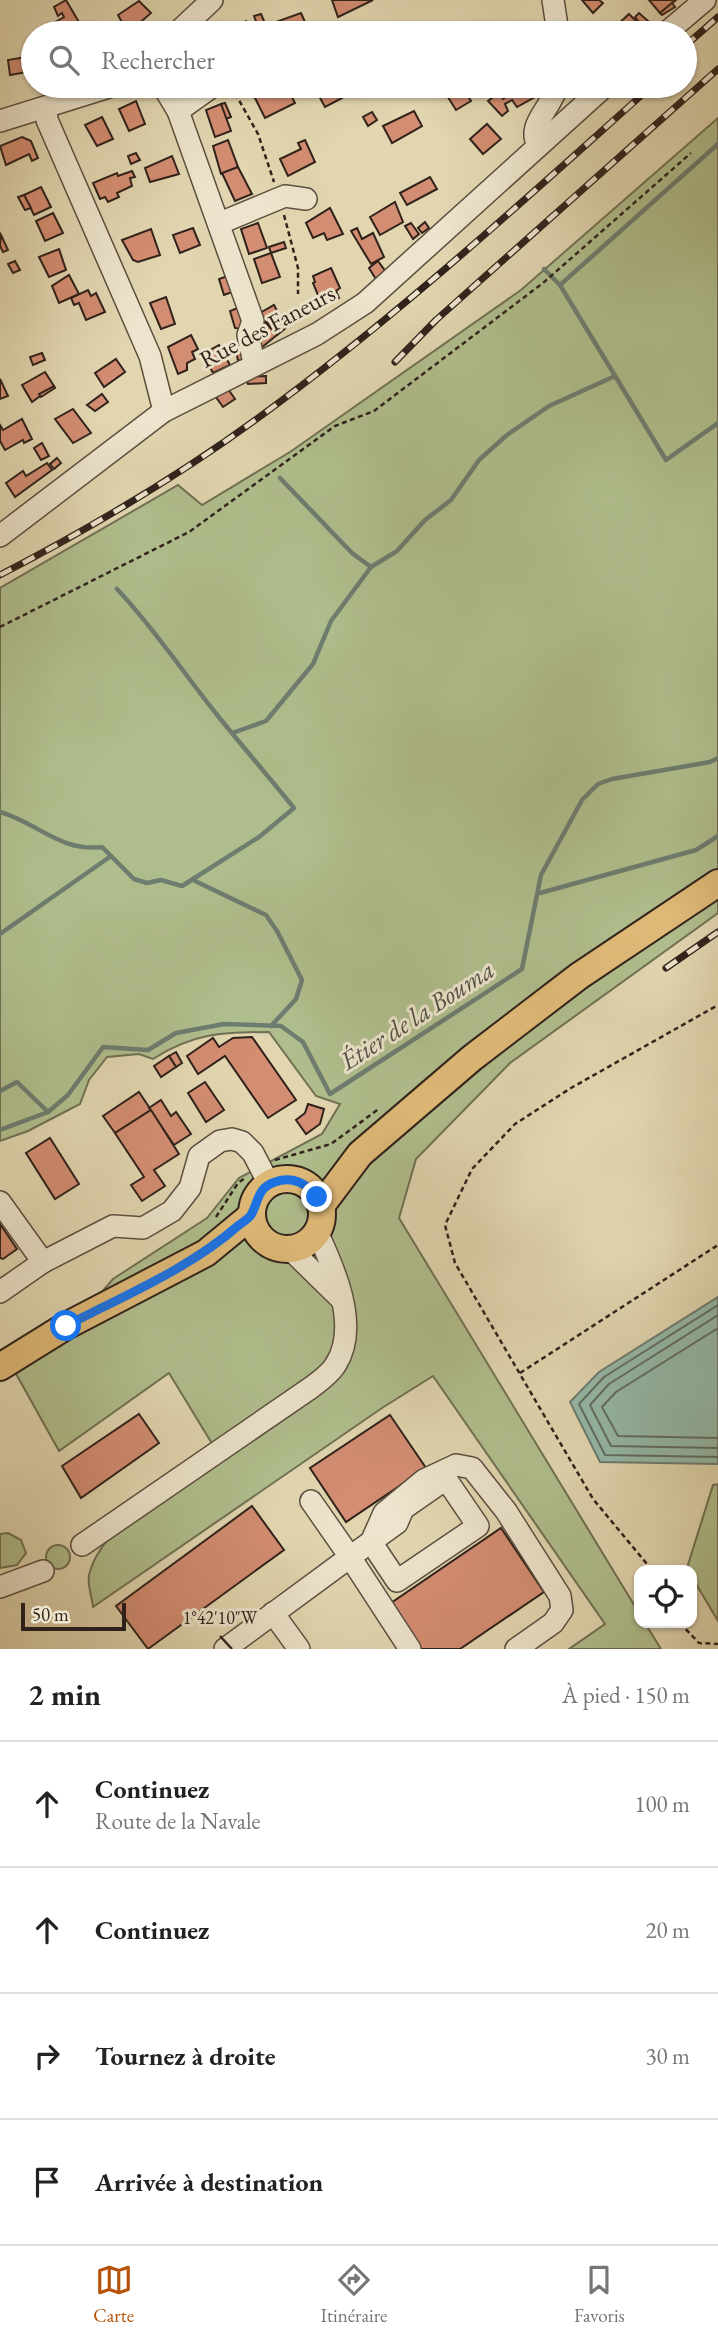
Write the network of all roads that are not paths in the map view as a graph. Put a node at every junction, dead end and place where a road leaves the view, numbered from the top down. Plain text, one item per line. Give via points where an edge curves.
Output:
1 (553, 0) edge
2 (705, 0) edge
3 (207, 2) edge
4 (189, 21) edge
5 (556, 21) edge
6 (680, 21) edge
7 (76, 98) edge
8 (170, 98) edge
9 (196, 98) edge
10 (554, 98) edge
11 (591, 98) edge
12 (46, 108) junction
13 (178, 111) junction
14 (0, 121) edge
15 (538, 145) junction
16 (306, 199) dead end
17 (220, 223) junction
18 (254, 363) junction
19 (164, 411) junction
20 (0, 536) edge
21 (718, 883) edge
22 (360, 1154) junction
23 (266, 1175) junction
24 (296, 1181) junction
25 (0, 1202) edge
26 (321, 1206) junction
27 (251, 1215) junction
28 (317, 1232) junction
29 (277, 1246) junction
30 (206, 1254) junction
31 (43, 1262) junction
32 (0, 1293) edge
33 (340, 1298) junction
34 (0, 1367) edge
35 (311, 1501) dead end
36 (371, 1542) junction
37 (82, 1545) dead end
38 (351, 1557) junction
39 (43, 1571) dead end
40 (1, 1587) edge
41 (273, 1614) junction
42 (225, 1649) edge
43 (299, 1649) edge
44 (410, 1649) edge
45 (516, 1649) edge

1 - 5 street
2 - 6 street
3 - 4 street
7 - 12 street
8 - 13 street
9 - 13 street
10 - 15 street via 534,126
11 - 15 street, Rue des Faneurs
12 - 14 street
12 - 19 street via 47,120 150,356
13 - 17 street
15 - 18 street, Rue des Faneurs via 365,303 317,334
16 - 17 street via 285,196
17 - 18 street via 253,321 248,335
18 - 19 street, Rue des Faneurs
19 - 20 street, Rue des Faneurs
21 - 22 main road via 527,1015
22 - 24 main road
22 - 26 main road
23 - 24 main road
23 - 27 main road
23 - 31 street via 242,1142 220,1141 199,1156 190,1188 173,1211 143,1228 113,1226
24 - 26 main road via 312,1190
25 - 31 street
26 - 28 main road
27 - 29 main road via 254,1228
27 - 30 main road
28 - 29 main road via 307,1243
28 - 33 street
29 - 30 main road
29 - 33 street
30 - 34 main road via 66,1326
31 - 32 street
33 - 37 street via 346,1331 336,1364 320,1380
35 - 38 street
36 - 36 street via 397,1523 403,1509 446,1479 478,1526 397,1581
36 - 38 street
36 - 45 street via 384,1513 424,1480 456,1465 472,1468 506,1511 560,1596 562,1610 553,1623
38 - 41 street
38 - 44 street
39 - 40 street
41 - 42 street
41 - 43 street

